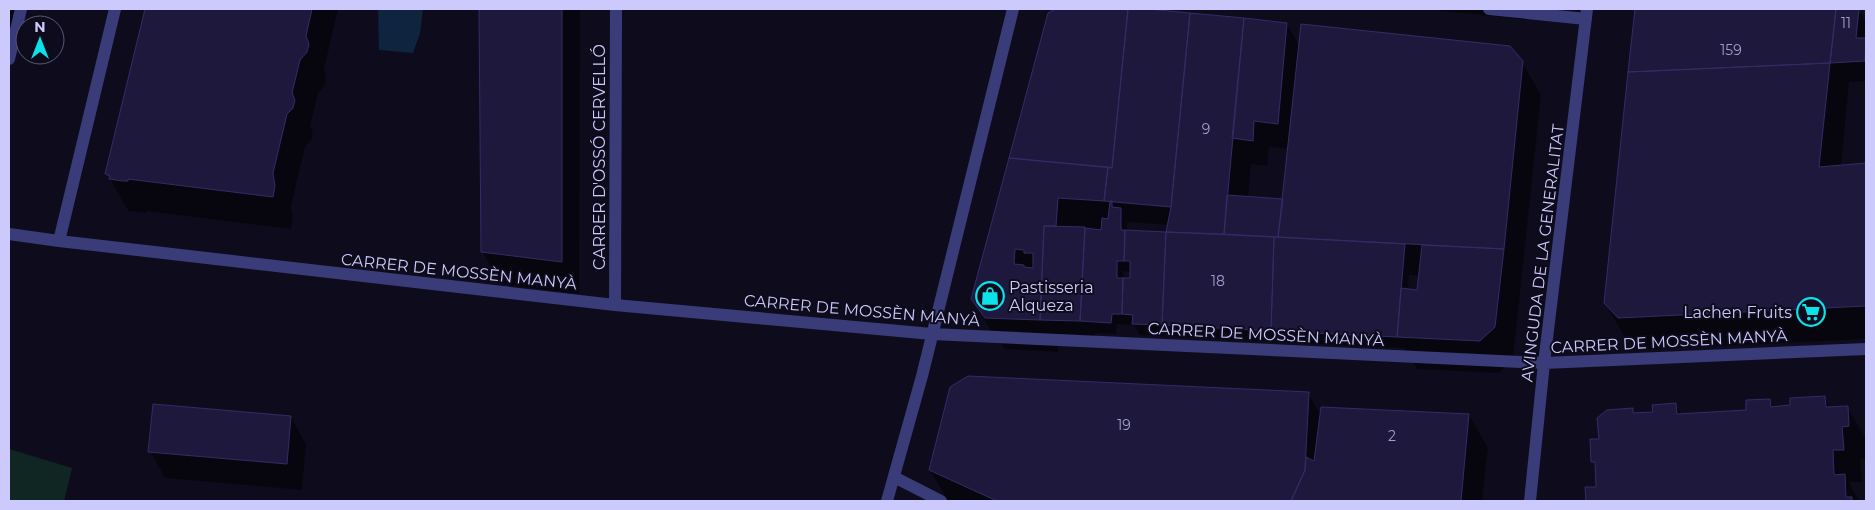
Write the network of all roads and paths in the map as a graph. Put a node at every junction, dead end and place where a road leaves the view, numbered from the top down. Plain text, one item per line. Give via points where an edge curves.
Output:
1 (21, 9) edge
2 (115, 9) edge
3 (616, 9) edge
4 (1013, 9) edge
5 (1489, 9) edge
6 (1587, 14) edge
7 (9, 59) edge
8 (9, 234) edge
9 (59, 241) junction
10 (616, 305) junction
11 (932, 334) junction
12 (1866, 349) edge
13 (1544, 363) junction
14 (894, 478) junction
15 (887, 501) edge
16 (941, 501) edge
17 (1530, 501) edge

1 - 7 street
2 - 9 street
3 - 10 street, CARRER D'OSSÓ CERVELLÓ
4 - 11 street
5 - 6 street
6 - 13 street, AVINGUDA DE LA GENERALITAT
8 - 9 street, CARRER DE MOSSÈN MANYÀ
9 - 10 street, CARRER DE MOSSÈN MANYÀ
10 - 11 street, CARRER DE MOSSÈN MANYÀ
11 - 13 street, CARRER DE MOSSÈN MANYÀ
11 - 14 street
12 - 13 street, CARRER DE MOSSÈN MANYÀ
13 - 17 street, AVINGUDA DE LA GENERALITAT
14 - 15 street
14 - 16 street

